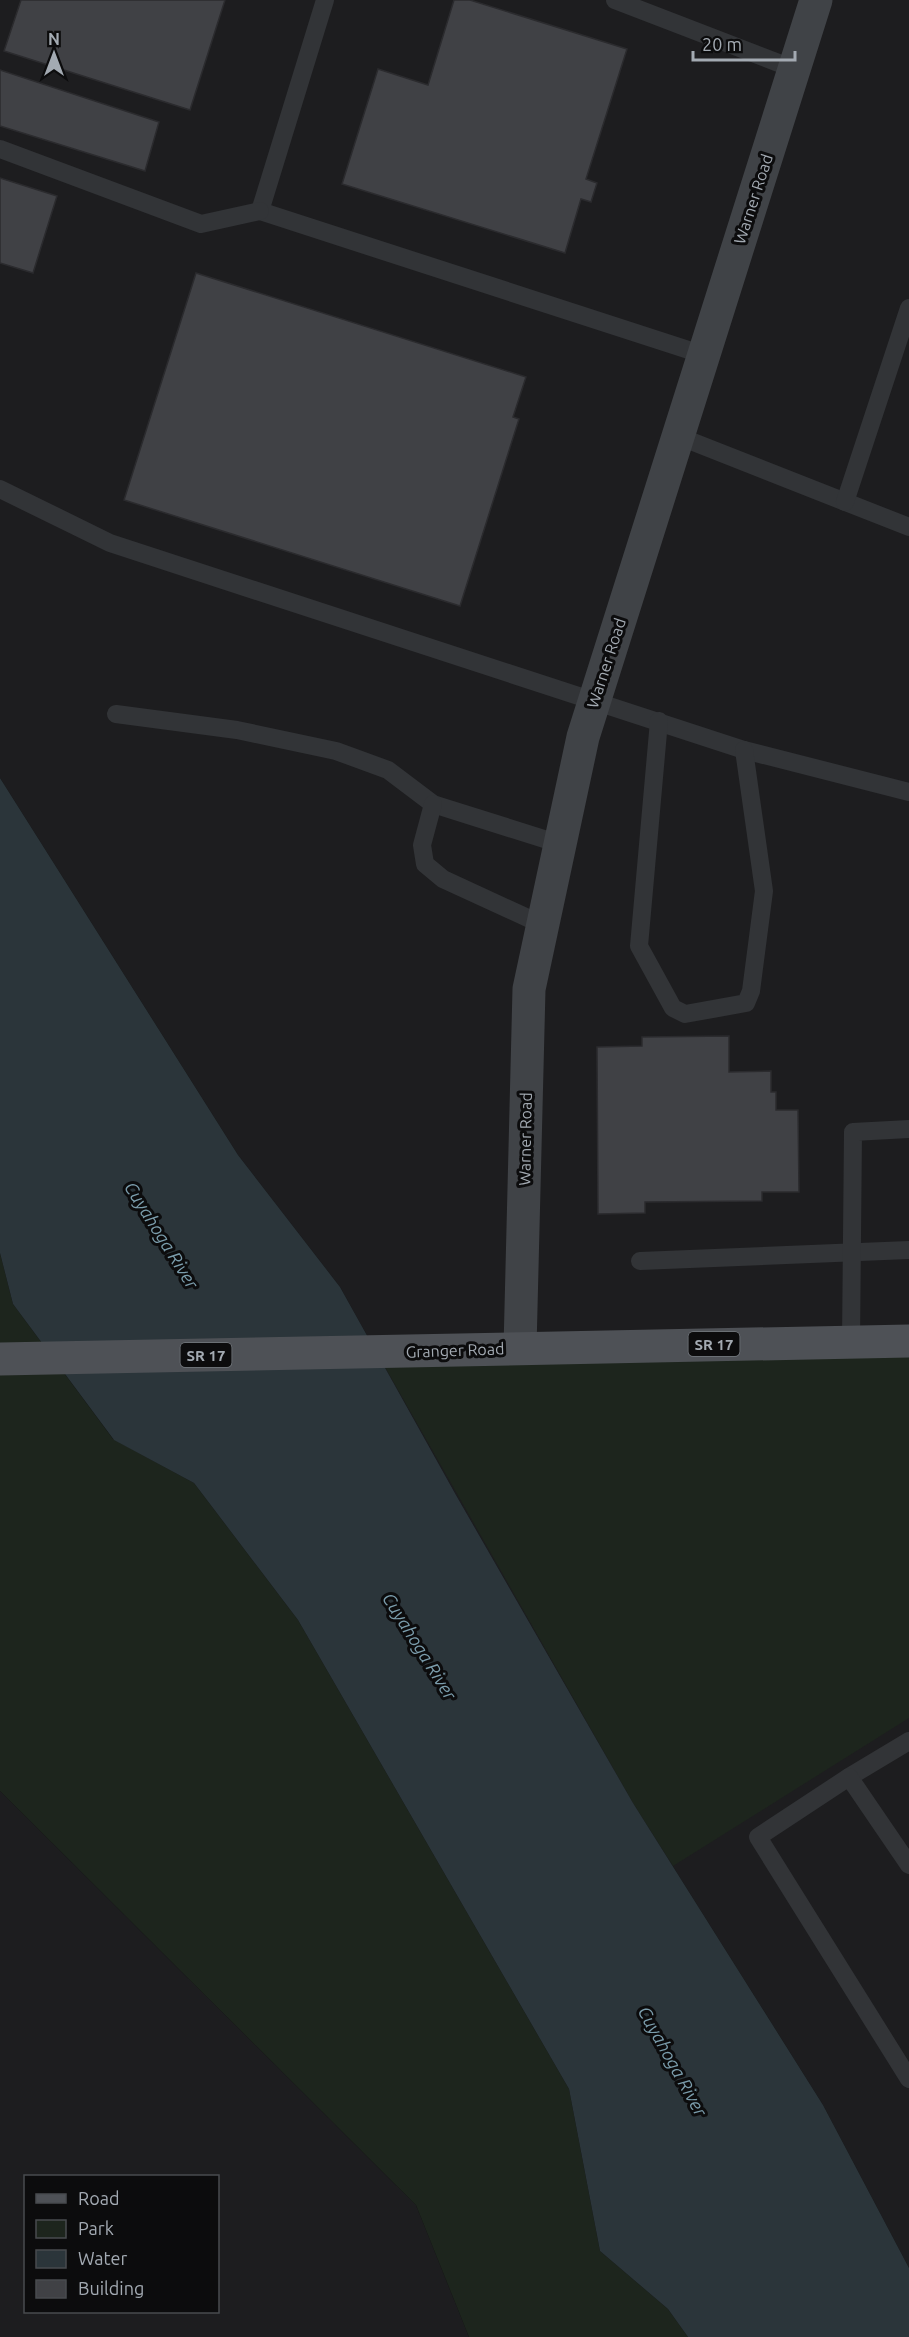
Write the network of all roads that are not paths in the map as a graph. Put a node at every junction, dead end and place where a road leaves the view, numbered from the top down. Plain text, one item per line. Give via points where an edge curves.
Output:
1 (325, 0) edge
2 (615, 0) edge
3 (808, 2) edge
4 (794, 69) junction
5 (0, 149) edge
6 (260, 211) junction
7 (909, 308) edge
8 (704, 355) junction
9 (678, 436) junction
10 (0, 489) edge
11 (845, 502) junction
12 (909, 527) edge
13 (594, 700) junction
14 (116, 714) dead end
15 (660, 721) junction
16 (744, 750) junction
17 (909, 792) edge
18 (433, 804) junction
19 (560, 844) junction
20 (543, 925) junction
21 (909, 1129) edge
22 (909, 1250) edge
23 (853, 1252) junction
24 (640, 1261) dead end
25 (909, 1341) edge
26 (851, 1342) junction
27 (520, 1348) junction
28 (0, 1359) edge
29 (909, 1741) edge
30 (849, 1777) junction
31 (909, 1865) edge
32 (909, 2079) edge

1 - 6 lane
2 - 4 lane
3 - 4 main road, Warner Road
4 - 8 main road, Warner Road
5 - 6 lane via 201,224
6 - 8 lane
7 - 11 lane
8 - 9 main road, Warner Road
9 - 11 lane
9 - 13 main road, Warner Road
10 - 13 lane via 110,543
11 - 12 lane
13 - 15 lane
13 - 19 main road, Warner Road
14 - 18 lane via 237,730 336,751 388,770
15 - 16 lane
15 - 16 lane via 639,946 673,1008 685,1014 746,1003 752,991 764,891
16 - 17 lane
18 - 19 lane
18 - 20 lane via 422,845 425,864 443,879
19 - 20 main road, Warner Road
20 - 27 main road, Warner Road via 529,989
21 - 23 lane via 853,1132
22 - 23 lane
23 - 24 lane
23 - 26 lane
25 - 26 main road, Granger Road / SR 17
26 - 27 main road, Granger Road / SR 17
27 - 28 main road, Granger Road / SR 17
29 - 30 lane
30 - 31 lane
30 - 32 lane via 758,1837

